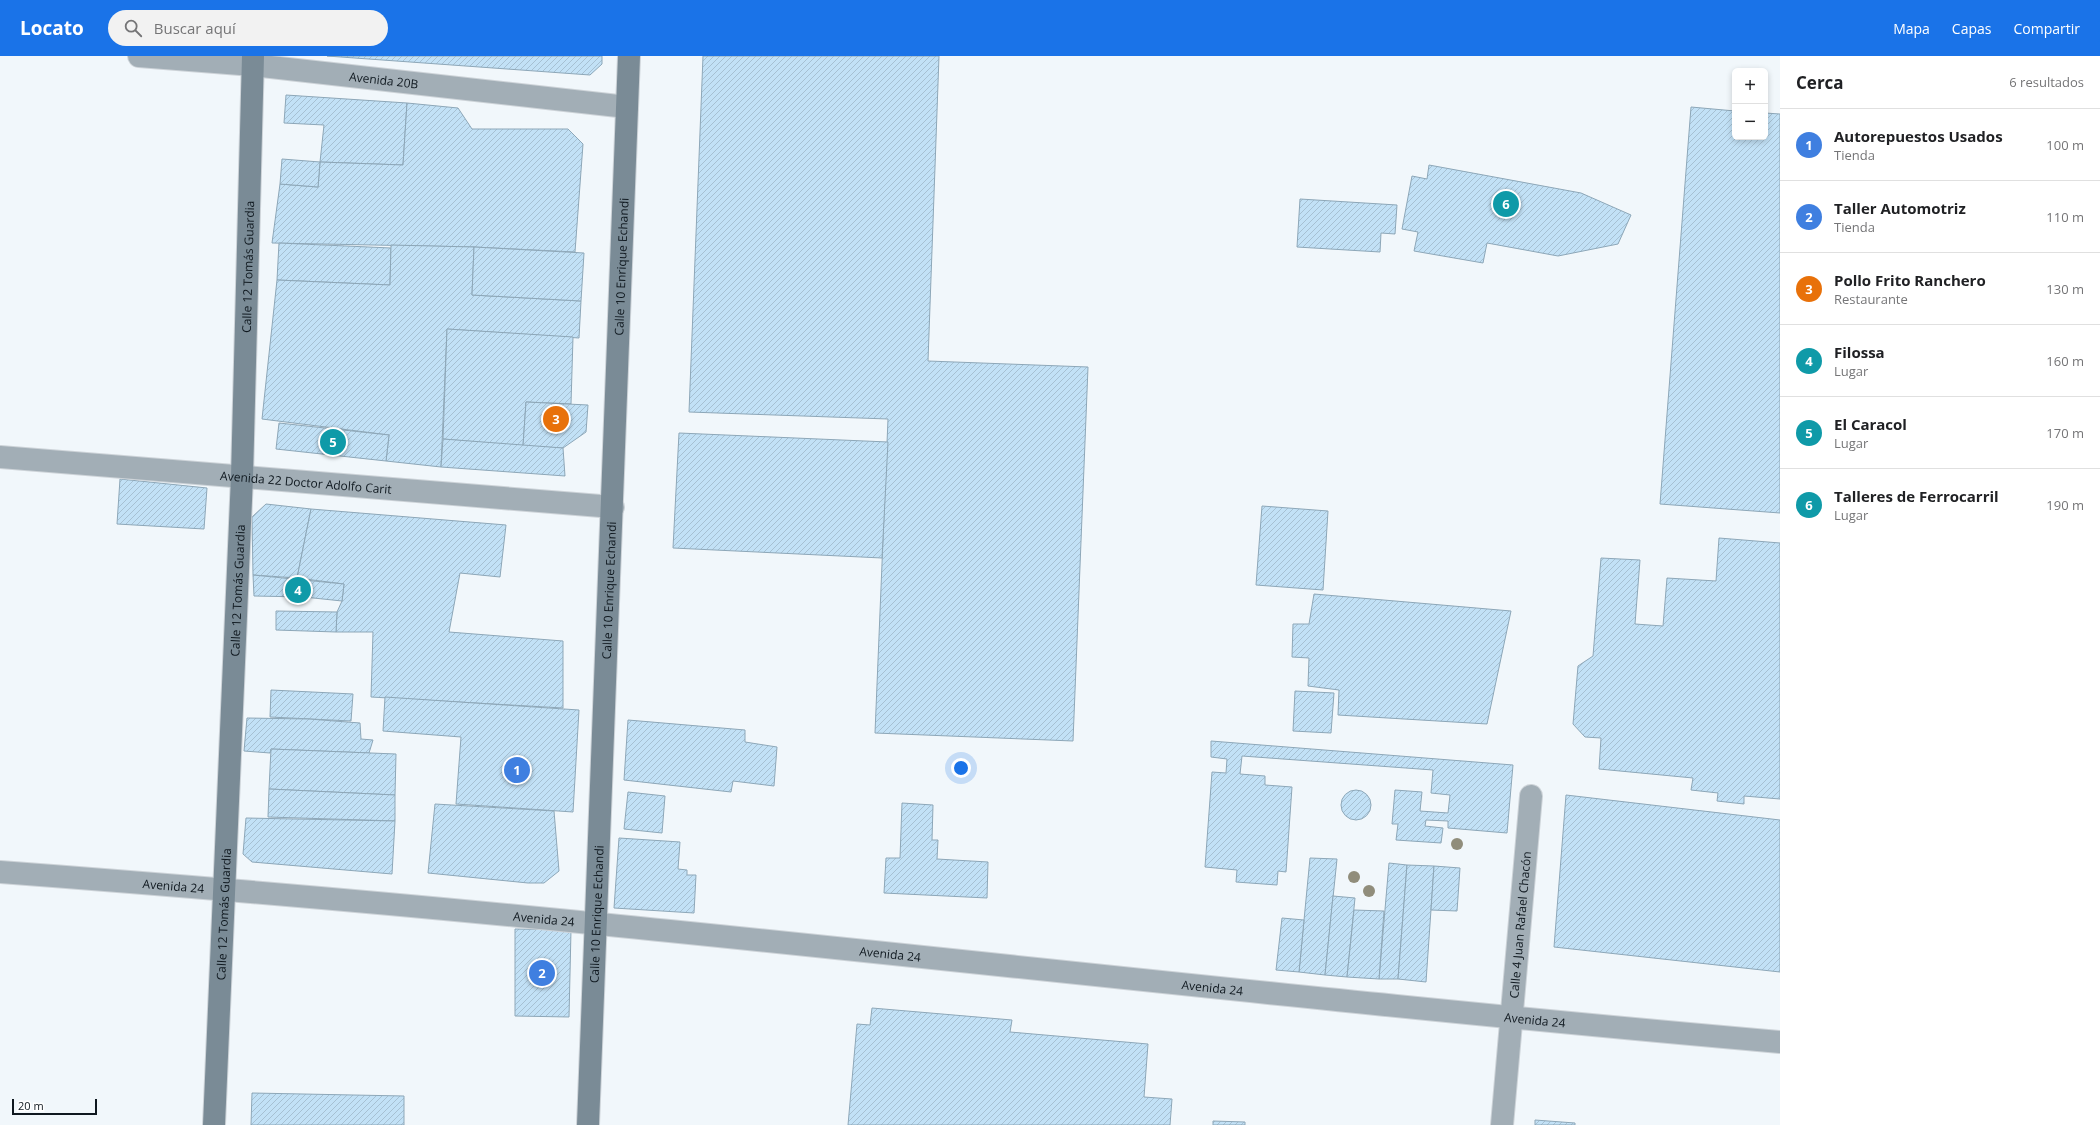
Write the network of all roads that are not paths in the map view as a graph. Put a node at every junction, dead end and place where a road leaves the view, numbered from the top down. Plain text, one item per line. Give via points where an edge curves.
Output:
1 (139, 56) edge
2 (629, 56) edge
3 (253, 61) edge
4 (627, 107) junction
5 (0, 457) edge
6 (242, 477) junction
7 (613, 507) junction
8 (1531, 796) dead end
9 (0, 872) edge
10 (225, 889) junction
11 (596, 924) junction
12 (1512, 1019) junction
13 (1780, 1042) edge
14 (214, 1125) edge
15 (588, 1125) edge
16 (1502, 1125) edge

1 - 3 street, Avenida 20B
2 - 4 street, Calle 10 Enrique Echandi
3 - 4 street, Avenida 20B
3 - 6 street, Calle 12 Tomás Guardia
4 - 7 street, Calle 10 Enrique Echandi
5 - 6 street, Avenida 22 Doctor Adolfo Carit
6 - 7 street, Avenida 22 Doctor Adolfo Carit
6 - 10 street, Calle 12 Tomás Guardia
7 - 11 street, Calle 10 Enrique Echandi
8 - 12 street, Calle 4 Juan Rafael Chacón
9 - 10 street, Avenida 24
10 - 11 street, Avenida 24
10 - 14 street, Calle 12 Tomás Guardia
11 - 12 street, Avenida 24
11 - 15 street, Calle 10 Enrique Echandi
12 - 13 street, Avenida 24
12 - 16 street, Calle 4 Juan Rafael Chacón

